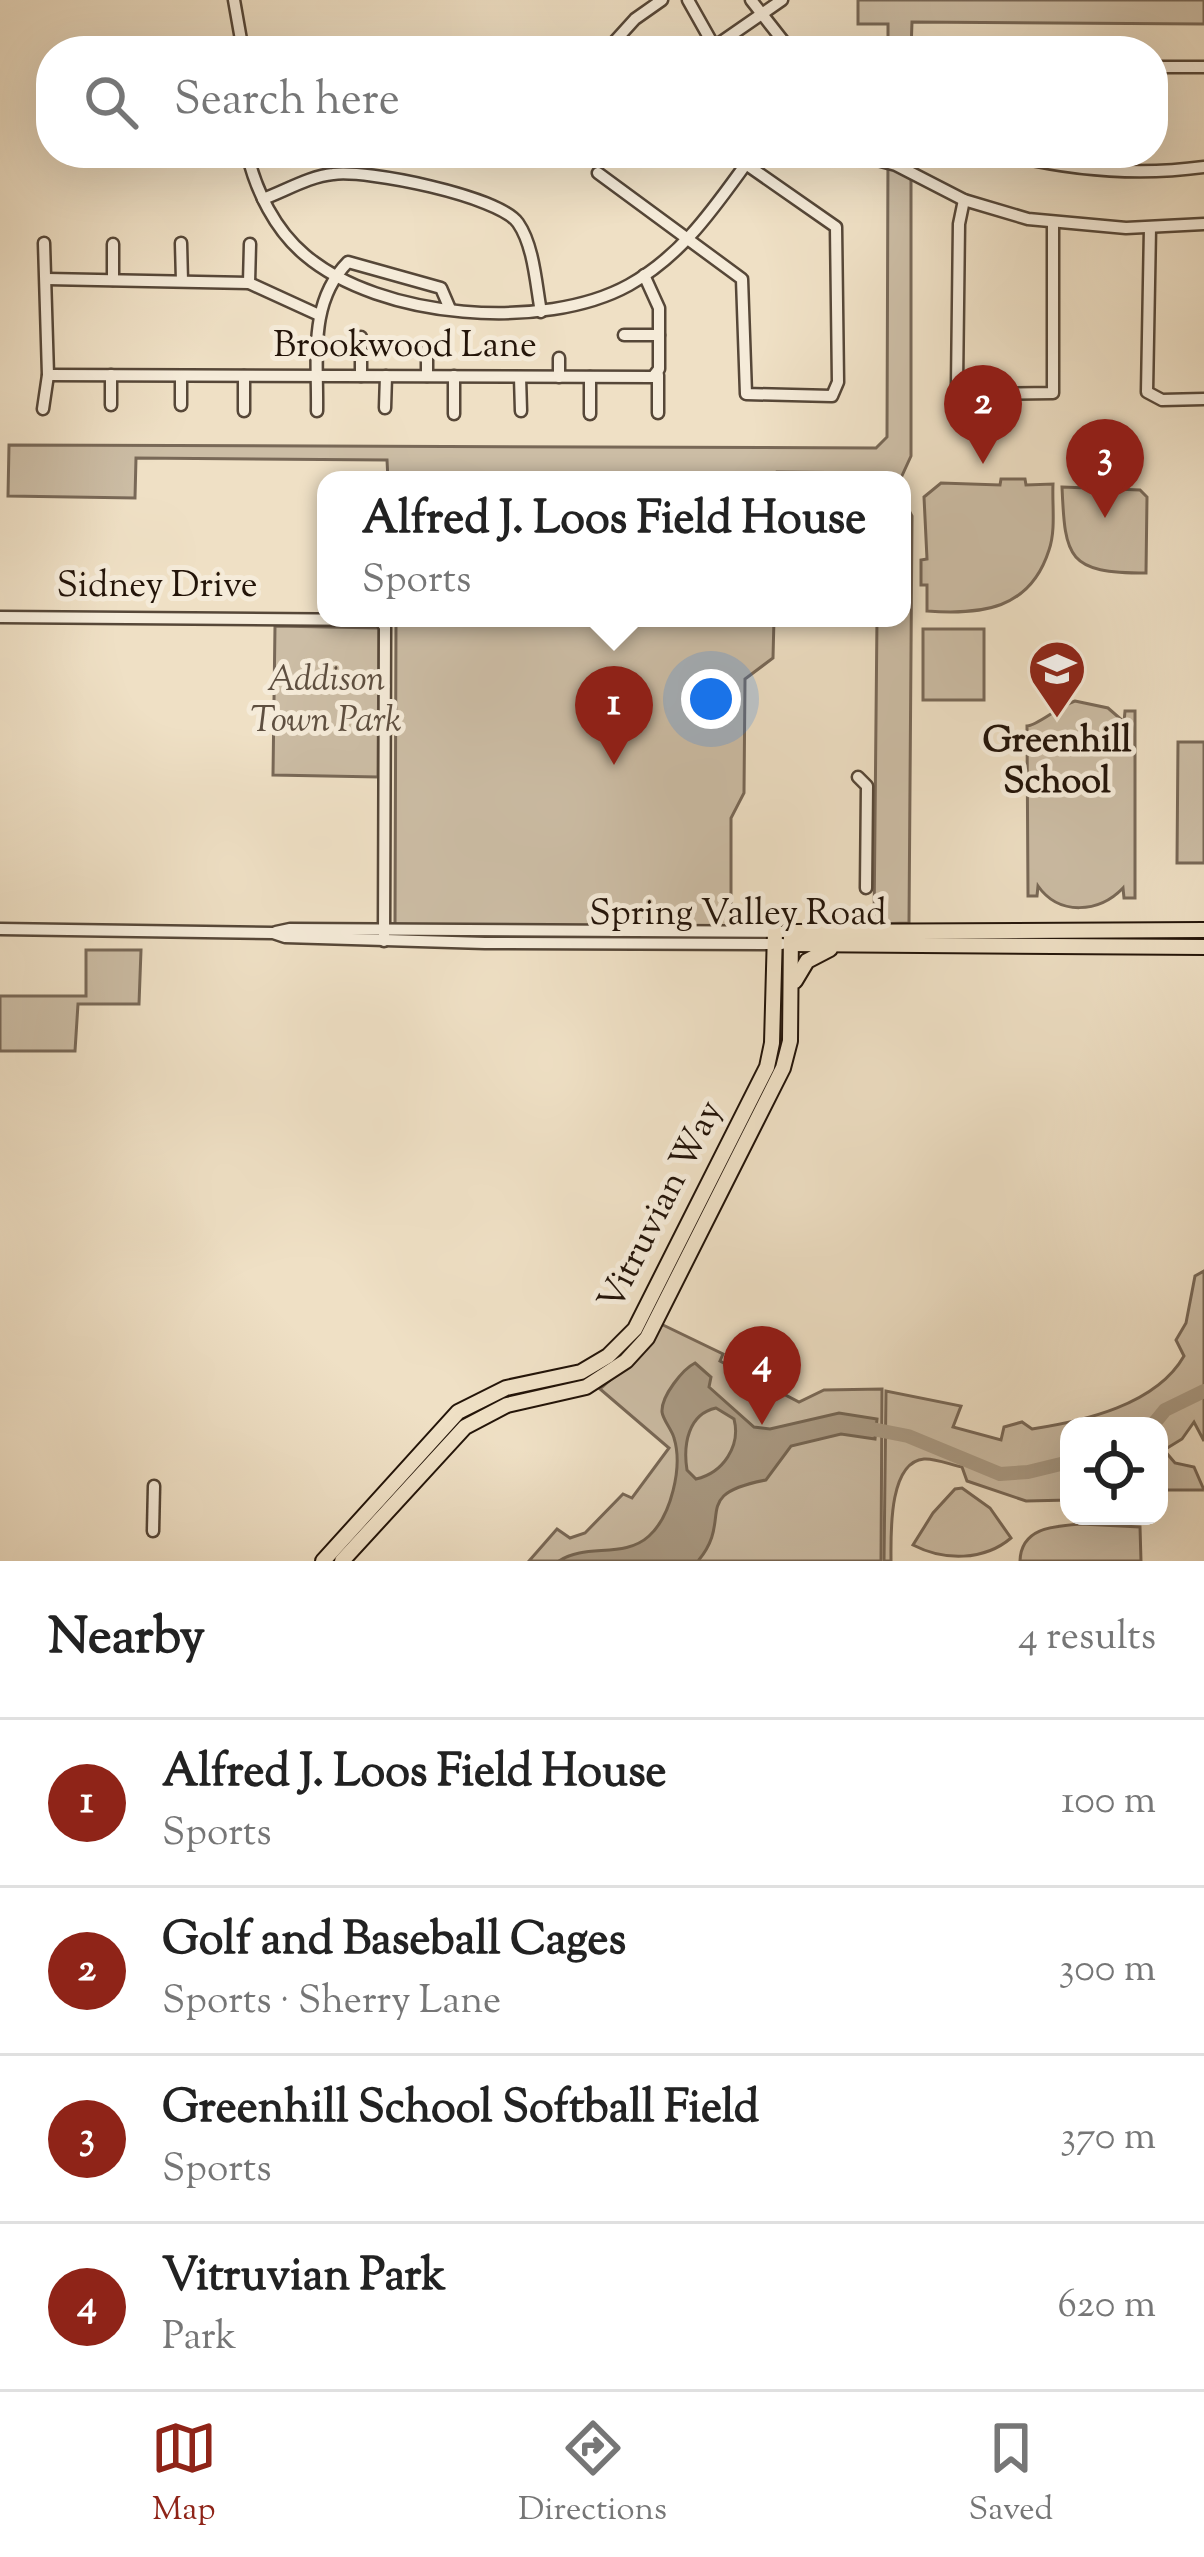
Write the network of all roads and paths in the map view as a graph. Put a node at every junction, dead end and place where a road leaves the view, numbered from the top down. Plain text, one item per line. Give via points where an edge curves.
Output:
1 (234, 0) edge
2 (662, 0) edge
3 (688, 0) edge
4 (751, 0) edge
5 (782, 0) edge
6 (760, 15) junction
7 (240, 36) edge
8 (620, 36) edge
9 (709, 36) edge
10 (733, 36) edge
11 (778, 36) edge
12 (1168, 67) edge
13 (1204, 67) edge
14 (1204, 167) edge
15 (252, 168) edge
16 (744, 168) edge
17 (749, 168) edge
18 (902, 168) edge
19 (1090, 168) edge
20 (598, 173) dead end
21 (263, 199) junction
22 (964, 200) junction
23 (1053, 222) junction
24 (1204, 224) edge
25 (1150, 228) junction
26 (690, 238) junction
27 (44, 243) dead end
28 (182, 243) dead end
29 (113, 244) dead end
30 (250, 244) dead end
31 (644, 275) junction
32 (336, 276) junction
33 (47, 279) junction
34 (113, 280) junction
35 (182, 281) junction
36 (249, 283) junction
37 (450, 309) junction
38 (541, 312) junction
39 (319, 315) junction
40 (625, 334) dead end
41 (659, 335) junction
42 (361, 337) dead end
43 (427, 349) dead end
44 (90, 358) dead end
45 (161, 358) dead end
46 (232, 358) dead end
47 (559, 358) dead end
48 (490, 362) dead end
49 (48, 375) junction
50 (91, 375) junction
51 (110, 375) junction
52 (658, 375) junction
53 (161, 376) junction
54 (181, 376) junction
55 (238, 376) junction
56 (318, 376) junction
57 (361, 376) junction
58 (386, 376) junction
59 (427, 376) junction
60 (454, 376) junction
61 (490, 377) junction
62 (520, 377) junction
63 (559, 377) junction
64 (590, 377) junction
65 (1204, 399) edge
66 (111, 405) dead end
67 (182, 405) dead end
68 (386, 408) dead end
69 (43, 409) dead end
70 (244, 411) dead end
71 (317, 411) dead end
72 (521, 411) dead end
73 (658, 412) dead end
74 (454, 414) dead end
75 (590, 414) dead end
76 (0, 617) edge
77 (317, 620) edge
78 (384, 627) edge
79 (858, 777) dead end
80 (866, 888) dead end
81 (0, 929) edge
82 (1204, 930) edge
83 (384, 935) junction
84 (783, 938) junction
85 (926, 939) junction
86 (846, 944) junction
87 (1204, 947) edge
88 (791, 992) junction
89 (767, 1067) junction
90 (766, 1107) junction
91 (716, 1188) junction
92 (641, 1333) junction
93 (154, 1486) dead end
94 (153, 1531) dead end
95 (323, 1561) edge
96 (342, 1561) edge

1 - 7 street
2 - 8 street
3 - 9 street
4 - 6 street
5 - 6 street
6 - 10 street
6 - 11 street
12 - 13 street
14 - 19 street
15 - 21 street
16 - 26 street
17 - 26 street via 836,227 832,396 746,394 742,279
18 - 22 street
20 - 26 street
21 - 32 street via 298,249
21 - 38 street via 328,174 363,173 503,209 524,233
22 - 23 street
22 - 23 street via 961,392 1048,395 1054,387
23 - 25 street
24 - 25 street
25 - 65 street via 1145,385 1151,397
26 - 31 street
27 - 33 street
28 - 35 street
29 - 34 street
30 - 36 street
31 - 38 street via 601,297
31 - 41 street via 659,308
32 - 37 street
32 - 37 street via 351,262 437,286
32 - 39 street
33 - 34 street
33 - 49 street
34 - 35 street
35 - 36 street
36 - 39 street
37 - 38 street
39 - 56 street
40 - 41 street
41 - 52 street
42 - 57 street
43 - 59 street
44 - 50 street
45 - 53 street
46 - 55 street
47 - 63 street
48 - 61 street
49 - 50 street, Brookwood Lane
49 - 69 street
50 - 51 street, Brookwood Lane
51 - 53 street, Brookwood Lane
51 - 66 street
52 - 64 street, Brookwood Lane
52 - 73 street
53 - 54 street, Brookwood Lane
54 - 55 street, Brookwood Lane
54 - 67 street
55 - 56 street, Brookwood Lane
55 - 70 street
56 - 57 street, Brookwood Lane
56 - 71 street
57 - 58 street, Brookwood Lane
58 - 59 street, Brookwood Lane
58 - 68 street
59 - 60 street, Brookwood Lane
60 - 61 street, Brookwood Lane
60 - 74 street
61 - 62 street, Brookwood Lane
62 - 63 street, Brookwood Lane
62 - 72 street
63 - 64 street, Brookwood Lane
64 - 75 street
76 - 77 street, Sidney Drive
78 - 83 street, Sidney Drive
79 - 80 street via 867,786
81 - 83 street, Spring Valley Road
82 - 85 main road, Spring Valley Road
83 - 84 street, Spring Valley Road
84 - 85 main road, Spring Valley Road
84 - 86 main road, Spring Valley Road
84 - 88 main road, Vitruvian Way
84 - 89 main road, Vitruvian Way
85 - 86 main road, Spring Valley Road
85 - 87 main road, Spring Valley Road
86 - 88 main road via 807,961
88 - 90 main road, Vitruvian Way via 790,1041
89 - 90 main road
89 - 91 main road, Vitruvian Way
90 - 91 main road, Vitruvian Way
91 - 92 main road, Vitruvian Way
92 - 95 main road, Vitruvian Way via 580,1372 506,1388 458,1412
92 - 96 main road, Vitruvian Way via 626,1361 586,1387 507,1405 465,1427
93 - 94 street

